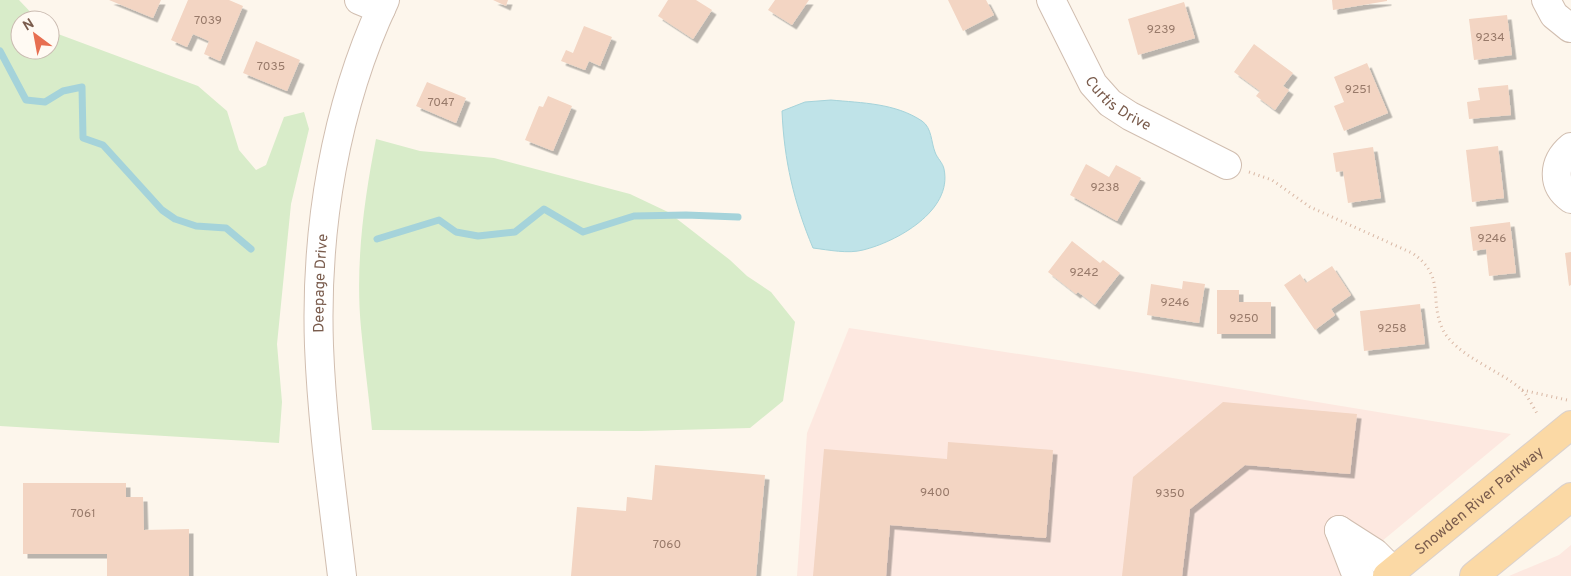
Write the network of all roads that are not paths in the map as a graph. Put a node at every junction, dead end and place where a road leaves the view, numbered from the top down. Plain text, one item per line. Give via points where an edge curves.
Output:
1 (1051, 0) edge
2 (1546, 0) edge
3 (375, 3) edge
4 (1571, 31) edge
5 (1571, 147) edge
6 (1227, 165) road end
7 (1571, 199) edge
8 (1570, 413) edge
9 (1571, 497) edge
10 (1390, 574) edge
11 (342, 576) edge
12 (1360, 576) edge
13 (1474, 576) edge

1 - 6 street, Curtis Drive via 1089,76 1110,103
2 - 4 street via 1554,16
3 - 11 street, Deepage Drive via 338,142 325,215 320,279 319,346
5 - 7 street via 1558,163 1556,173 1562,192
8 - 10 main road, Snowden River Parkway
9 - 13 main road
10 - 12 street via 1375,553 1339,530 1354,569

